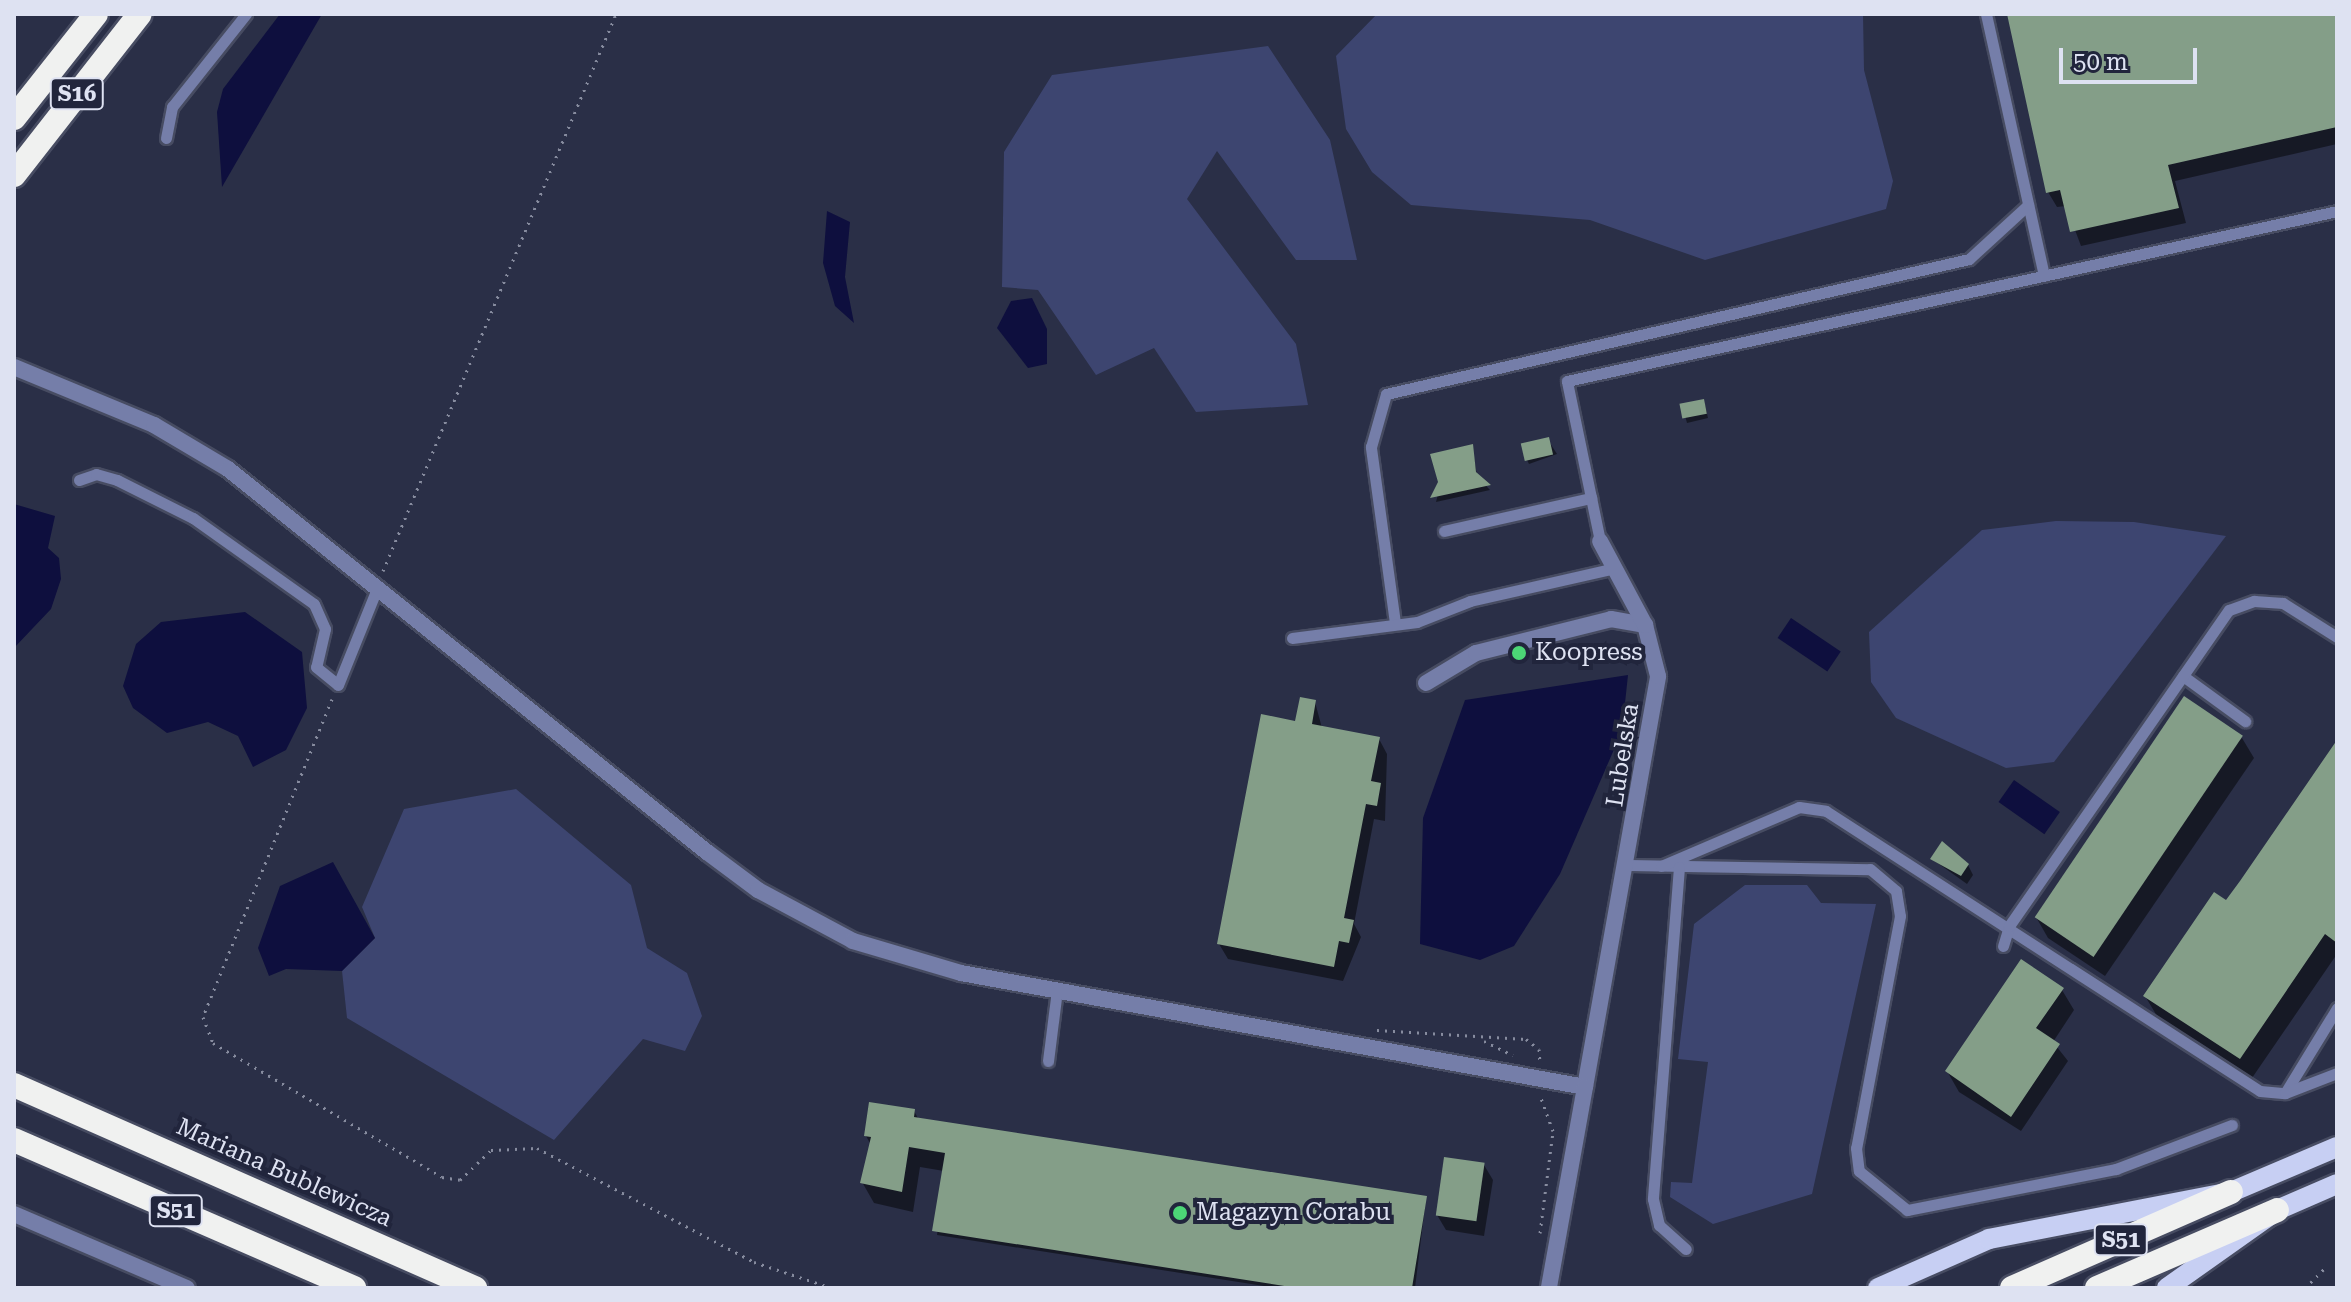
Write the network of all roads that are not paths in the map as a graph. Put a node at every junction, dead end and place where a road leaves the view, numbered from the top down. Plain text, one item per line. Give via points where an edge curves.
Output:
1 (96, 14) edge
2 (140, 14) edge
3 (246, 14) edge
4 (1986, 14) edge
5 (14, 118) edge
6 (166, 138) dead end
7 (14, 175) edge
8 (2028, 205) junction
9 (2337, 211) edge
10 (2044, 276) junction
11 (14, 367) edge
12 (79, 480) dead end
13 (1591, 498) junction
14 (1444, 531) dead end
15 (1600, 541) joint
16 (1611, 569) junction
17 (378, 586) junction
18 (1395, 623) junction
19 (1645, 625) junction
20 (2337, 637) edge
21 (1292, 638) dead end
22 (2183, 676) junction
23 (1426, 683) dead end
24 (2245, 721) dead end
25 (1629, 865) junction
26 (1661, 866) junction
27 (1679, 867) junction
28 (2009, 926) junction
29 (2003, 946) dead end
30 (1057, 990) junction
31 (2337, 1008) edge
32 (1048, 1061) dead end
33 (2337, 1073) edge
34 (14, 1079) edge
35 (14, 1085) edge
36 (1585, 1087) junction
37 (2285, 1093) junction
38 (69, 1109) junction
39 (2232, 1125) dead end
40 (14, 1140) edge
41 (2337, 1147) edge
42 (2337, 1184) edge
43 (2231, 1192) junction
44 (2277, 1210) junction
45 (14, 1214) edge
46 (1686, 1249) dead end
47 (1555, 1266) junction
48 (187, 1288) edge
49 (354, 1288) edge
50 (475, 1288) edge
51 (1549, 1288) edge
52 (1563, 1288) edge
53 (1878, 1288) edge
54 (2012, 1288) edge
55 (2097, 1288) edge
56 (2167, 1288) edge

1 - 5 highway, S16
2 - 7 highway, S16
3 - 6 lane via 172,107
4 - 8 lane
8 - 10 lane
8 - 18 lane via 1969,259 1386,394 1371,447
9 - 10 lane
10 - 13 lane via 1567,381
11 - 17 street via 189,445
12 - 17 lane via 96,474 117,480 193,518 314,604 325,629 316,667 338,685
13 - 14 lane
13 - 15 lane
15 - 16 street, Lubelska
16 - 18 lane
16 - 19 street, Lubelska
17 - 30 street via 758,890 887,953
18 - 21 lane
19 - 23 street via 1611,619 1476,653
19 - 25 street, Lubelska via 1658,676 1657,708
20 - 22 lane via 2283,603 2254,601 2229,610
22 - 24 lane
22 - 28 lane
25 - 26 lane
25 - 36 street, Lubelska
26 - 27 lane
26 - 28 lane via 1799,807 1826,811
27 - 39 lane via 1870,869 1896,891 1900,916 1856,1148 1859,1171 1907,1210 2116,1169
27 - 46 lane via 1653,1199 1659,1225
28 - 29 lane
28 - 37 lane via 2260,1091
30 - 32 lane
30 - 36 street via 1535,1067
31 - 37 lane
33 - 37 lane
34 - 38 highway, S51
35 - 38 highway
36 - 47 street, Lubelska
38 - 50 highway, Mariana Bublewicza / S51
40 - 49 highway, S51
41 - 43 main road
42 - 44 main road
43 - 53 main road via 2002,1235
43 - 54 highway, S51
44 - 55 highway, S51
44 - 56 main road
45 - 48 street
47 - 51 street, Lubelska
47 - 52 street

